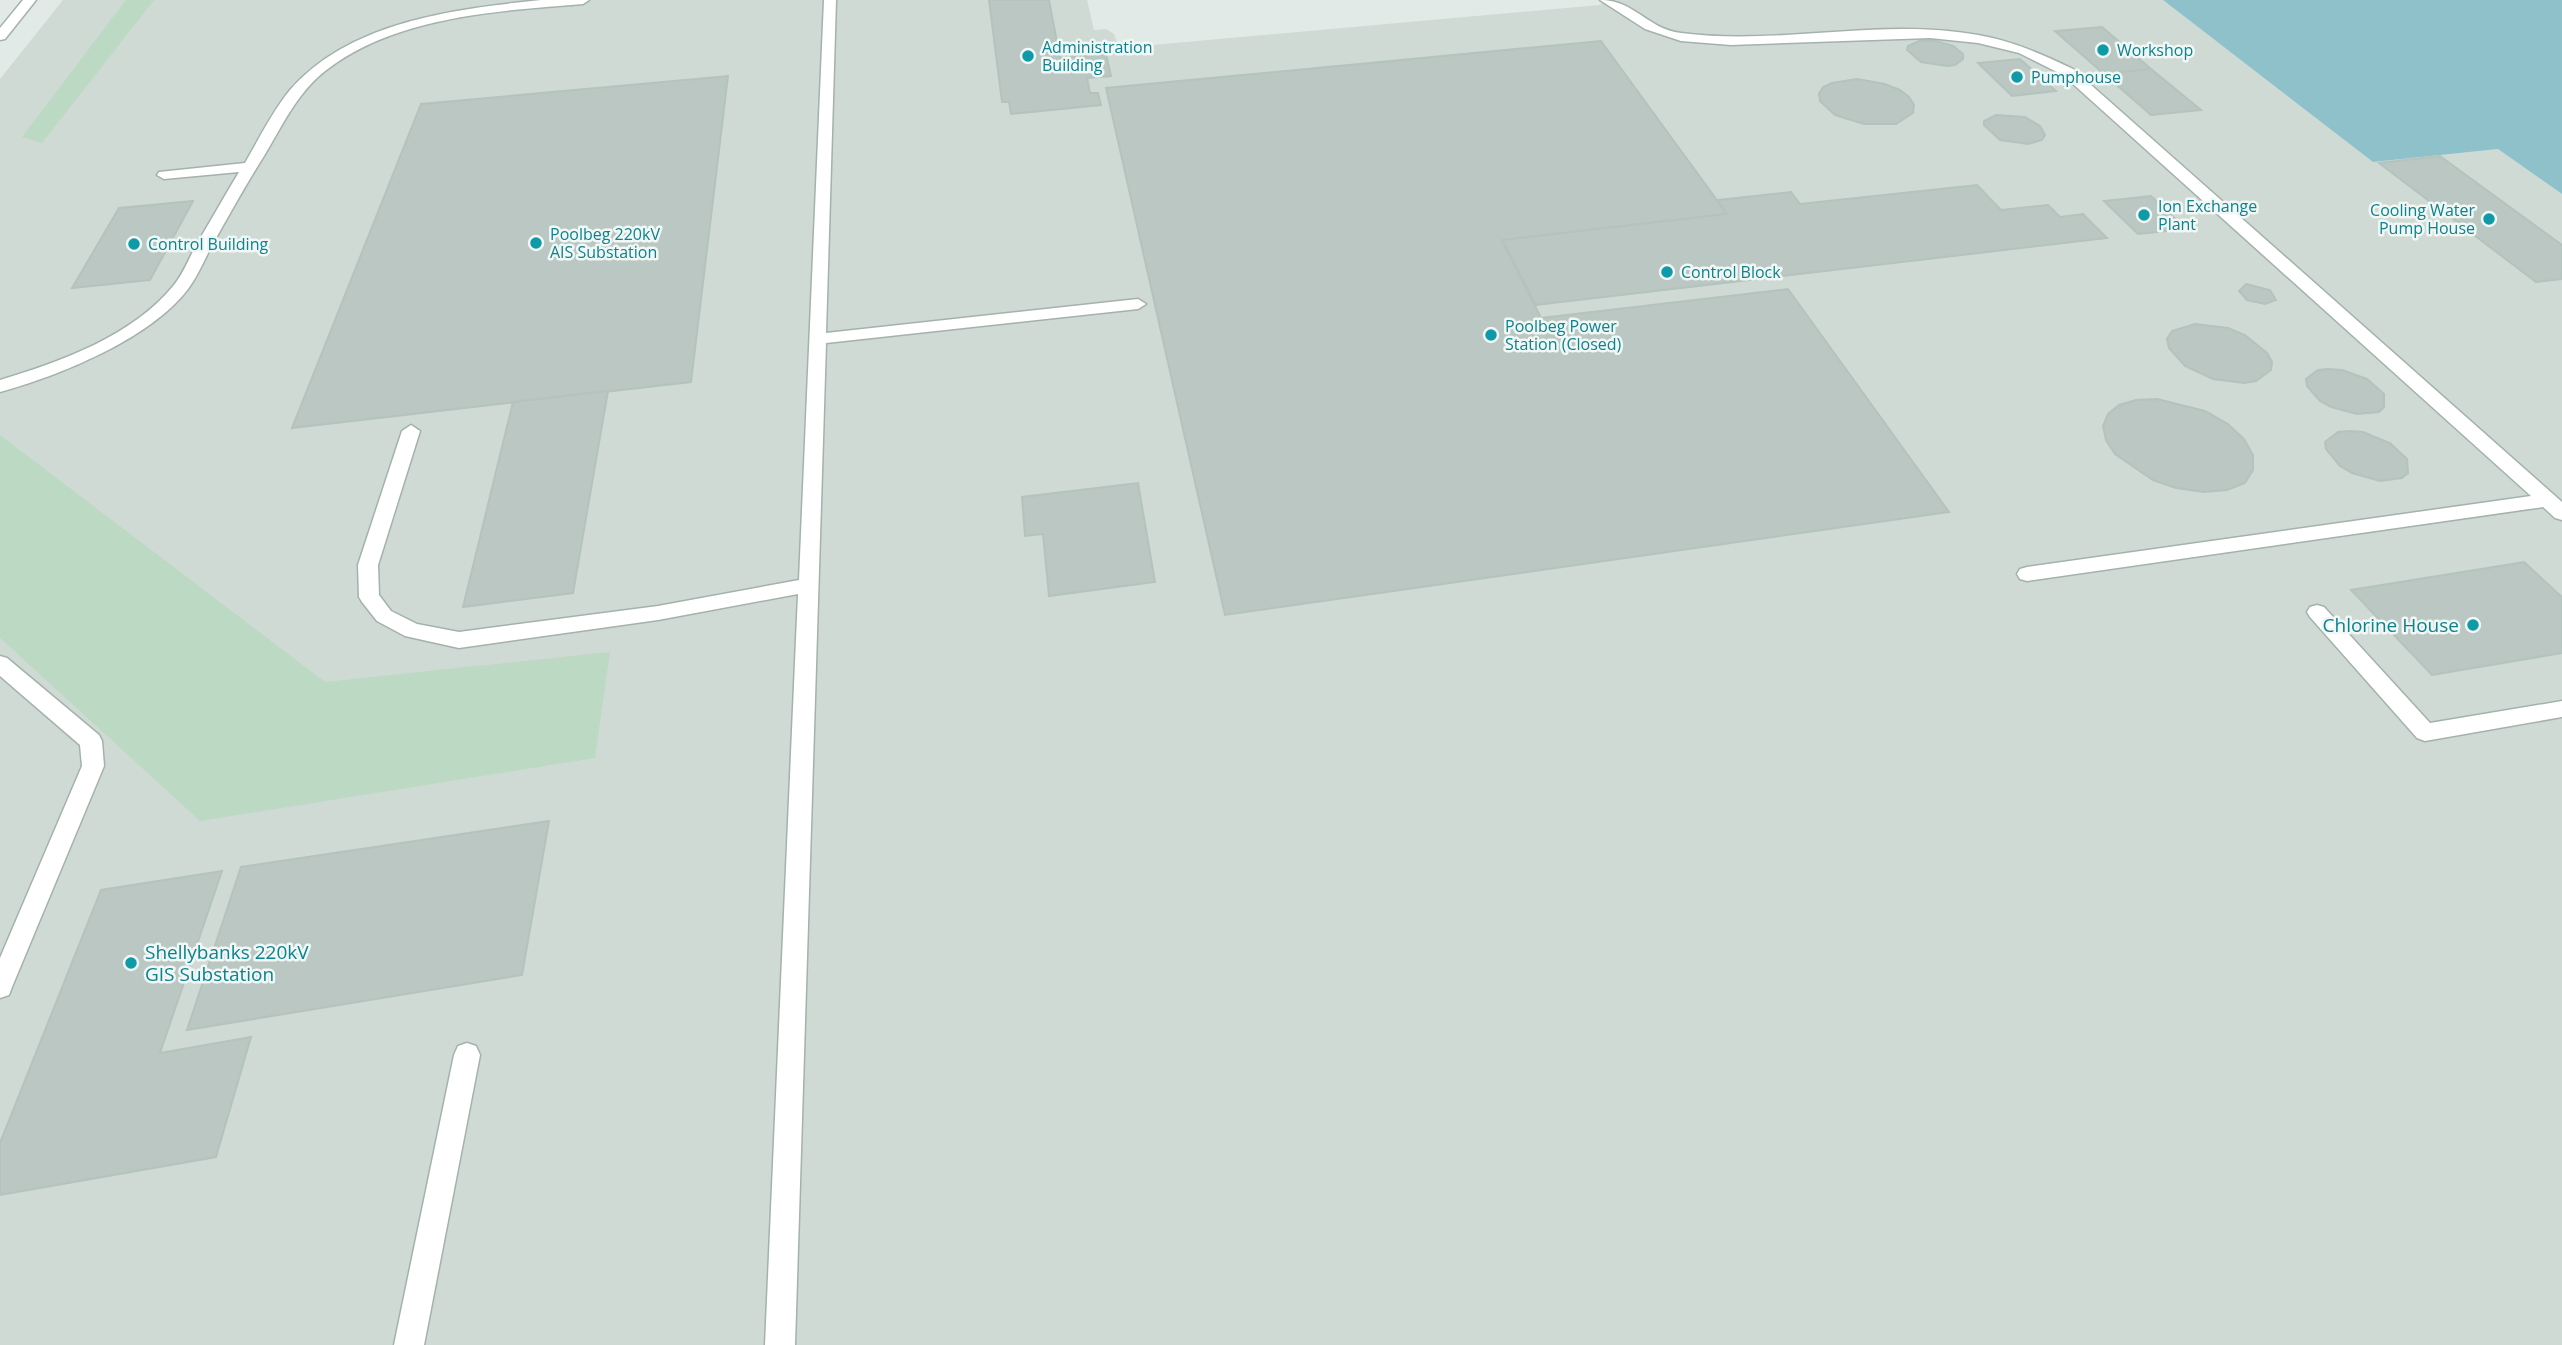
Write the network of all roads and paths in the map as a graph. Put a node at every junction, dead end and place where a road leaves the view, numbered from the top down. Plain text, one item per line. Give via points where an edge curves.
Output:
1 (30, 0) edge
2 (583, 0) edge
3 (831, 0) edge
4 (1606, 0) edge
5 (1623, 3) edge
6 (0, 36) edge
7 (249, 167) junction
8 (164, 175) dead end
9 (1138, 304) dead end
10 (817, 339) junction
11 (0, 386) edge
12 (411, 431) dead end
13 (2555, 506) edge
14 (2027, 575) dead end
15 (809, 586) junction
16 (2317, 612) dead end
17 (0, 664) edge
18 (2562, 709) edge
19 (0, 987) edge
20 (467, 1055) dead end
21 (409, 1345) edge
22 (780, 1345) edge

1 - 6 street
2 - 7 street via 432,19 334,58 295,92
3 - 10 street
4 - 5 street
5 - 13 street via 1653,31 1703,39 1939,20 1987,28 2030,45 2054,59
7 - 8 street
7 - 11 street via 181,287 159,309 78,359
9 - 10 street
10 - 15 street
12 - 15 street via 368,565 369,597 384,616 412,631 459,640 658,613
13 - 14 street
15 - 22 street
16 - 18 street via 2425,732
17 - 19 street via 91,741 93,766
20 - 21 street

